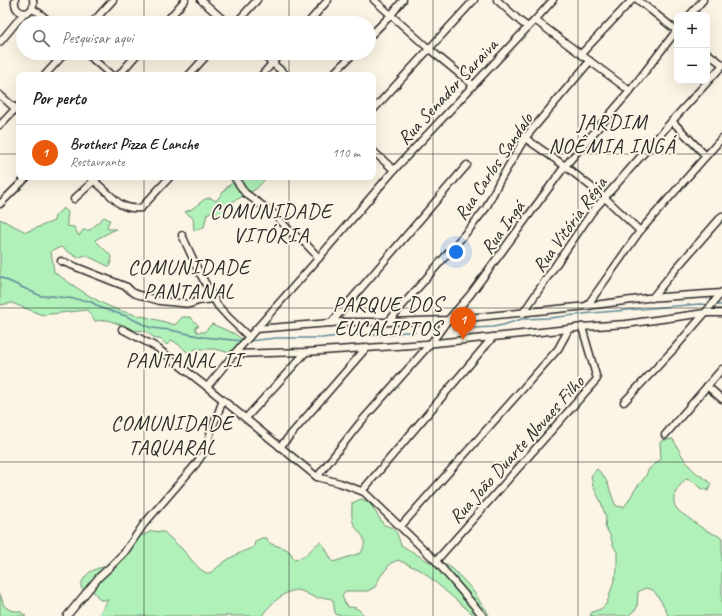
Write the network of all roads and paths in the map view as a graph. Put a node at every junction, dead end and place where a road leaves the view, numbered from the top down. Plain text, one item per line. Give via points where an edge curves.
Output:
1 (15, 0) edge
2 (113, 0) edge
3 (185, 0) edge
4 (200, 0) edge
5 (257, 0) edge
6 (328, 0) edge
7 (374, 0) edge
8 (403, 0) edge
9 (474, 0) edge
10 (497, 0) edge
11 (553, 0) edge
12 (632, 0) edge
13 (638, 0) edge
14 (703, 0) edge
15 (34, 1) edge
16 (32, 9) junction
17 (693, 12) edge
18 (24, 13) junction
19 (391, 15) junction
20 (22, 16) edge
21 (43, 16) edge
22 (98, 16) edge
23 (171, 16) edge
24 (219, 16) edge
25 (242, 16) edge
26 (314, 16) edge
27 (535, 20) junction
28 (16, 23) edge
29 (528, 27) junction
30 (674, 28) edge
31 (376, 30) edge
32 (674, 34) edge
33 (0, 42) edge
34 (428, 48) junction
35 (581, 54) junction
36 (710, 55) edge
37 (59, 60) edge
38 (94, 60) edge
39 (132, 60) edge
40 (203, 60) edge
41 (269, 60) edge
42 (275, 60) edge
43 (347, 60) edge
44 (590, 61) junction
45 (272, 63) junction
46 (722, 65) edge
47 (49, 72) edge
48 (108, 72) edge
49 (122, 72) edge
50 (192, 72) edge
51 (264, 72) edge
52 (282, 72) edge
53 (335, 72) edge
54 (473, 85) junction
55 (630, 91) junction
56 (0, 95) edge
57 (16, 107) edge
58 (376, 107) edge
59 (16, 110) edge
60 (672, 121) junction
61 (0, 125) edge
62 (525, 138) junction
63 (722, 138) edge
64 (376, 154) edge
65 (706, 156) junction
66 (467, 165) dead end
67 (565, 166) junction
68 (394, 170) junction
69 (24, 180) edge
70 (92, 180) edge
71 (96, 180) edge
72 (167, 180) edge
73 (236, 180) edge
74 (604, 197) junction
75 (74, 199) dead end
76 (0, 204) edge
77 (722, 216) edge
78 (640, 231) junction
79 (182, 235) dead end
80 (319, 258) junction
81 (61, 261) dead end
82 (722, 293) edge
83 (652, 298) junction
84 (213, 299) junction
85 (587, 306) junction
86 (524, 313) junction
87 (705, 313) junction
88 (722, 313) edge
89 (448, 320) junction
90 (388, 322) junction
91 (331, 323) junction
92 (582, 327) junction
93 (122, 329) dead end
94 (256, 329) junction
95 (569, 329) junction
96 (249, 337) junction
97 (493, 337) junction
98 (431, 343) junction
99 (367, 347) junction
100 (306, 352) junction
101 (234, 354) junction
102 (722, 369) edge
103 (707, 386) junction
104 (207, 387) junction
105 (722, 399) edge
106 (223, 400) junction
107 (624, 402) dead end
108 (246, 418) junction
109 (665, 435) dead end
110 (280, 447) junction
111 (317, 477) junction
112 (362, 491) junction
113 (401, 526) junction
114 (436, 561) junction
115 (67, 616) edge
116 (482, 616) edge

1 - 18 street via 18,11
2 - 22 street
3 - 23 street
4 - 24 street
5 - 25 street
6 - 26 street
7 - 19 street
8 - 19 street
9 - 34 street
10 - 29 street
11 - 27 street, Rua Senador Saraiva
12 - 35 street
13 - 30 street
14 - 17 street
15 - 16 street
16 - 18 street
16 - 21 street
18 - 20 street
19 - 31 street
19 - 34 street
27 - 29 street, Rua Senador Saraiva
27 - 35 street
28 - 33 street
29 - 54 street, Rua Senador Saraiva
32 - 55 street, Rua Ingá
34 - 54 street
34 - 58 street
35 - 44 street
36 - 46 street
37 - 47 street
38 - 48 street
39 - 49 street
40 - 50 street
41 - 45 street
42 - 45 street
43 - 53 street
44 - 55 street
44 - 62 street, Rua Carlos Sandalo
45 - 51 street
45 - 52 street
46 - 60 street, Rua Vitória Régia
54 - 68 street, Rua Senador Saraiva
55 - 67 street, Rua Ingá
56 - 57 street
59 - 61 street
60 - 65 street
60 - 74 street, Rua Vitória Régia
62 - 67 street
62 - 90 street, Rua Carlos Sandalo via 486,208
63 - 65 street
64 - 68 street
65 - 78 street
66 - 91 street
67 - 74 street
67 - 89 street, Rua Ingá via 470,295
68 - 80 street, Rua Senador Saraiva
69 - 76 street
70 - 75 street
71 - 72 street via 124,206 141,208
73 - 80 street via 245,193 274,214
74 - 78 street
74 - 86 street, Rua Vitória Régia
77 - 83 street
78 - 85 street
79 - 84 street
80 - 94 street, Rua Senador Saraiva
81 - 84 street via 127,287 136,294 160,301 190,304
82 - 83 street
82 - 87 street
83 - 85 street
84 - 96 street via 228,318
85 - 86 street
86 - 89 street
87 - 88 street
87 - 92 street
87 - 107 street
89 - 90 street
89 - 98 street, Rua Ingá
90 - 91 street
91 - 94 street
92 - 95 street
92 - 114 street, Rua João Duarte Novaes Filho via 597,379
93 - 104 street via 156,347
94 - 96 street, Rua Senador Saraiva
95 - 97 street
95 - 113 street via 558,349
96 - 101 street, Rua Senador Saraiva
97 - 98 street
97 - 112 street
98 - 99 street
98 - 111 street, Rua Ingá via 359,424
99 - 100 street
99 - 110 street
100 - 101 street
100 - 108 street
101 - 104 street, Rua Senador Saraiva
102 - 103 street
103 - 105 street
103 - 109 street
104 - 106 street
106 - 108 street
106 - 115 street via 206,449 199,459 144,524 124,553 99,577
108 - 110 street
110 - 111 street
111 - 112 street
112 - 113 street
113 - 114 street
114 - 116 street

